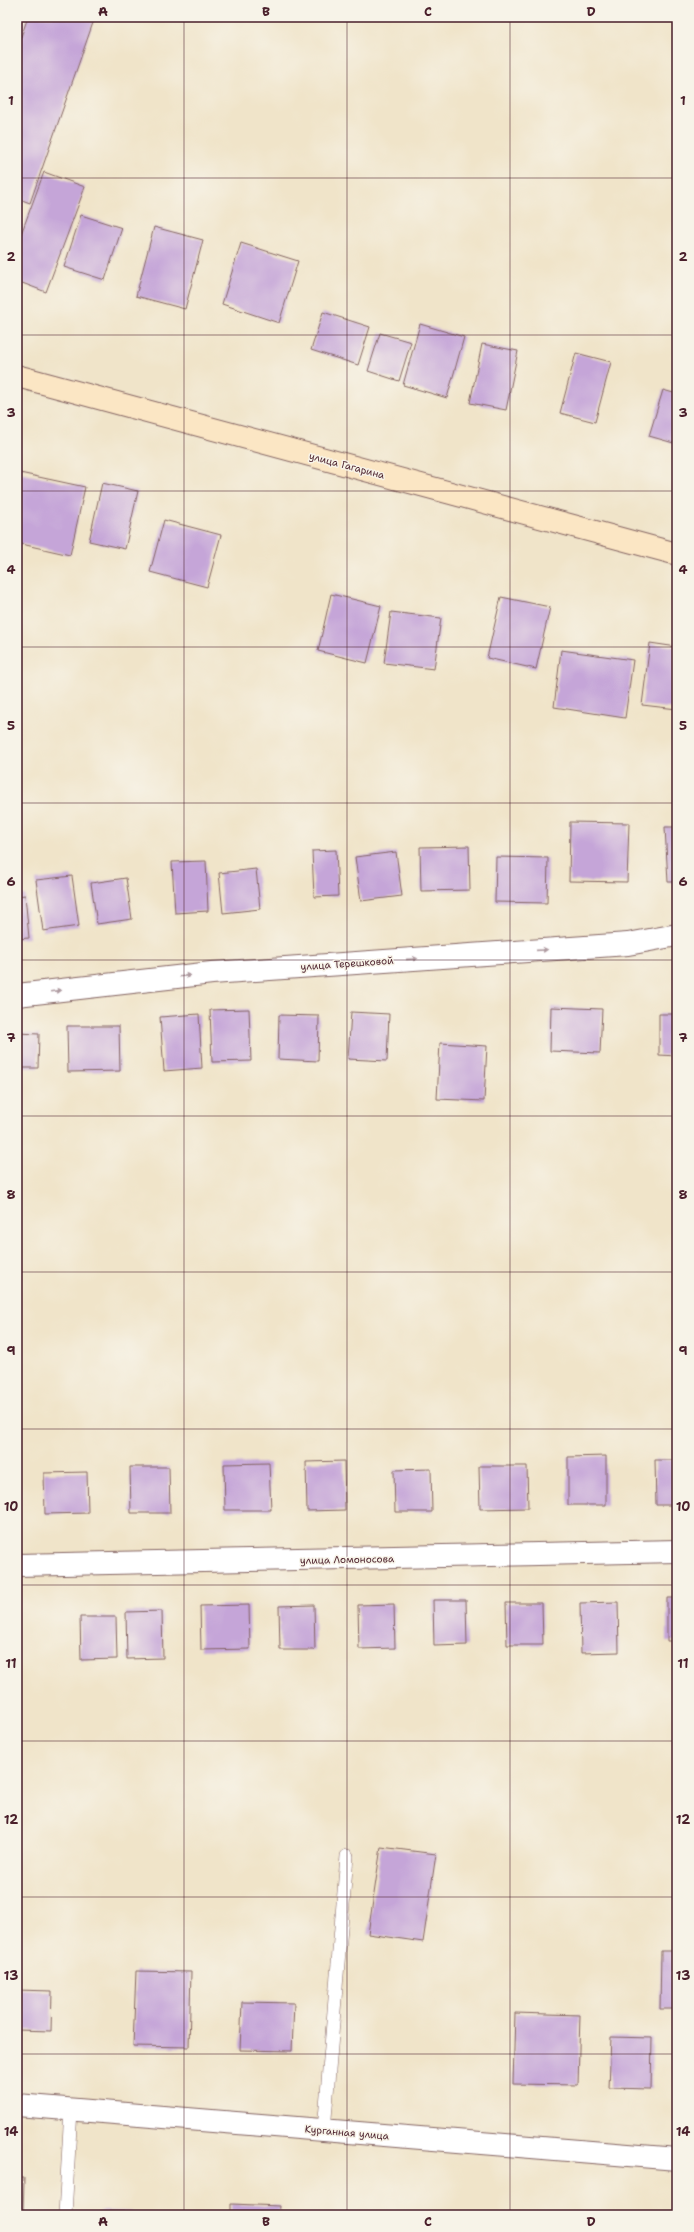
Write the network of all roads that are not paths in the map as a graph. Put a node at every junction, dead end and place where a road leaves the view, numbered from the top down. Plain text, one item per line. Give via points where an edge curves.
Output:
1 (17, 376) edge
2 (677, 554) edge
3 (677, 935) edge
4 (17, 995) edge
5 (677, 1551) edge
6 (17, 1566) edge
7 (347, 1856) dead end
8 (17, 2105) edge
9 (71, 2110) junction
10 (324, 2130) junction
11 (677, 2159) edge
12 (65, 2215) edge

1 - 2 main road, улица Гагарина
4 -> 3 street, улица Терешковой via 212,973 628,944
5 - 6 street, улица Ломоносова
7 - 10 lane
8 - 9 street, Курганная улица
9 - 10 street, Курганная улица
9 - 12 lane
10 - 11 street, Курганная улица

